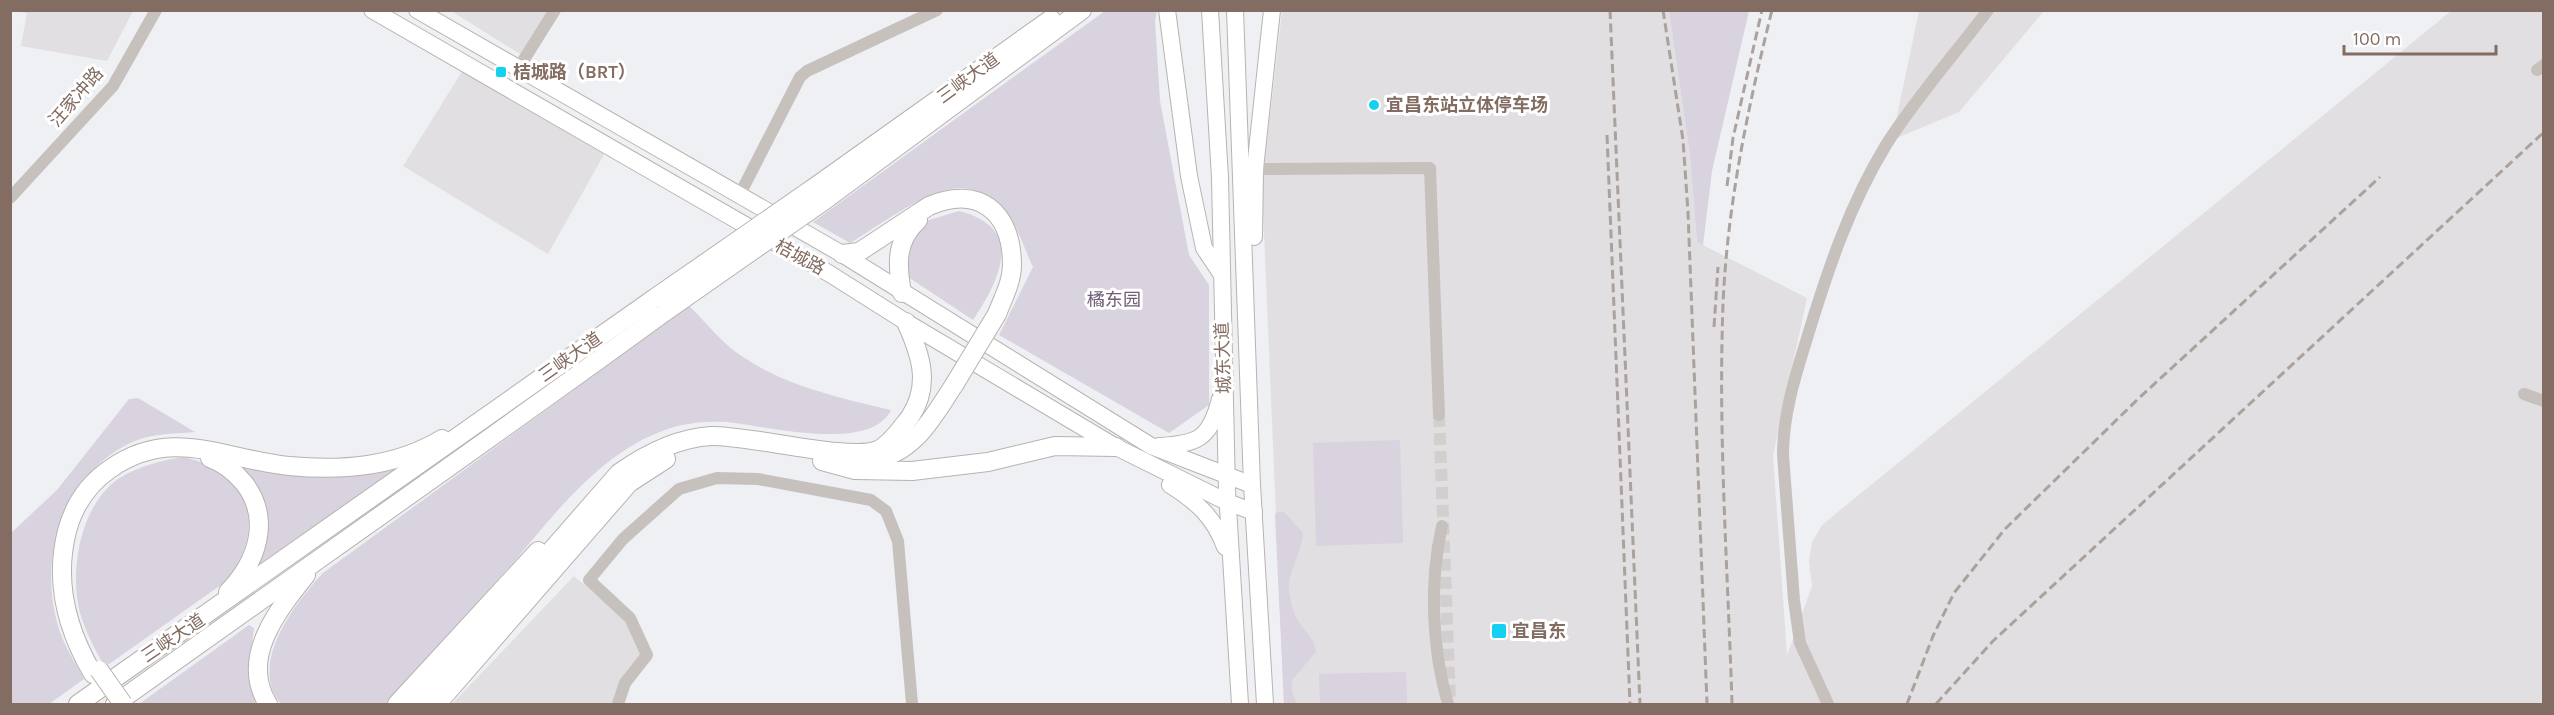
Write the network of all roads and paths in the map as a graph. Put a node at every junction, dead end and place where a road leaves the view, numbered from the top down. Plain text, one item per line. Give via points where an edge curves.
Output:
1 (156, 10) edge
2 (372, 10) edge
3 (417, 10) edge
4 (555, 10) edge
5 (937, 10) edge
6 (1062, 10) edge
7 (1082, 10) edge
8 (1167, 10) edge
9 (1210, 10) edge
10 (1235, 10) edge
11 (1272, 10) edge
12 (1988, 10) edge
13 (518, 69) junction
14 (1255, 170) junction
15 (819, 195) junction
16 (739, 196) junction
17 (10, 198) edge
18 (842, 254) junction
19 (1221, 273) junction
20 (902, 293) junction
21 (659, 305) junction
22 (994, 313) junction
23 (906, 322) junction
24 (1224, 381) junction
25 (952, 383) junction
26 (2524, 394) dead end
27 (505, 401) junction
28 (2544, 401) edge
29 (1439, 415) tunnel mouth
30 (1251, 424) junction
31 (1151, 446) junction
32 (1116, 447) junction
33 (878, 450) junction
34 (822, 461) junction
35 (619, 473) junction
36 (1227, 477) junction
37 (1252, 485) junction
38 (1227, 502) junction
39 (1254, 512) junction
40 (1442, 526) dead end
41 (321, 557) junction
42 (1231, 566) junction
43 (207, 615) junction
44 (96, 672) junction
45 (78, 705) edge
46 (114, 705) edge
47 (123, 705) edge
48 (268, 705) edge
49 (397, 705) edge
50 (417, 705) edge
51 (437, 705) edge
52 (618, 705) edge
53 (912, 705) edge
54 (1240, 705) edge
55 (1265, 705) edge
56 (1448, 705) edge
57 (1828, 705) edge

1 - 17 street, 汪家冲路 via 113,86
2 - 23 main road, 桔城路 via 830,274
3 - 13 main road, 桔城路
4 - 13 street
5 - 16 street via 800,77
6 - 15 highway, 三峡大道
7 - 15 highway, 三峡大道
8 - 19 main road via 1189,176 1204,248
9 - 19 main road, 城东大道
10 - 30 main road, 城东大道
11 - 14 main road
12 - 57 street via 1887,145 1850,213 1792,390 1783,455 1794,600 1800,643
13 - 16 main road, 桔城路
14 - 29 street via 1430,168
14 - 30 main road
15 - 21 highway, 三峡大道, bridge
16 - 18 main road, 桔城路
18 - 20 main road, 桔城路
18 - 22 highway via 859,252 942,200 978,200 996,213 1009,242 1012,265 1008,287
19 - 24 main road, 城东大道
20 - 22 highway via 898,250 908,229 945,205 970,204 991,217 1004,246 1005,262
20 - 31 main road, 桔城路
21 - 27 highway, 三峡大道
21 - 41 highway, 三峡大道 via 484,444
22 - 25 highway, bridge
23 - 32 main road, 桔城路
23 - 33 highway via 917,347 922,389 909,418
24 - 31 main road via 1215,418 1206,434 1194,442
24 - 36 main road, 城东大道
25 - 33 highway via 914,432 892,447
25 - 34 highway via 920,434 897,452 877,458
26 - 28 street
27 - 43 highway, 三峡大道 via 464,435
27 - 44 highway via 426,448 389,462 355,467 289,466 168,446 124,459 95,481 78,502 62,550 69,624 78,649
30 - 37 main road, 城东大道
31 - 36 main road, 桔城路
32 - 34 highway via 1055,446 988,462 912,471 855,470
32 - 38 main road, 桔城路
32 - 42 main road via 1206,510 1219,531
33 - 35 highway via 854,452 709,436 658,449
34 - 51 highway via 714,447 687,450 649,467 628,483
35 - 49 highway via 518,570
35 - 50 highway
36 - 37 main road, 桔城路
36 - 38 main road, 城东大道
37 - 39 main road, 城东大道
38 - 39 main road, 桔城路
38 - 42 main road, 城东大道
39 - 55 main road, 城东大道
40 - 56 street via 1434,560 1438,670
41 - 46 highway, 三峡大道
41 - 48 highway via 266,630 258,674
42 - 54 main road, 城东大道
43 - 44 highway via 241,579 256,551 260,531 258,509 250,490 228,467 200,455 161,454 141,460 96,490 76,526 70,552 75,613
43 - 45 highway, 三峡大道
44 - 46 highway
44 - 47 highway, bridge
52 - 53 street via 625,683 647,655 630,618 589,580 623,539 679,489 717,478 758,479 871,500 886,511 898,542

